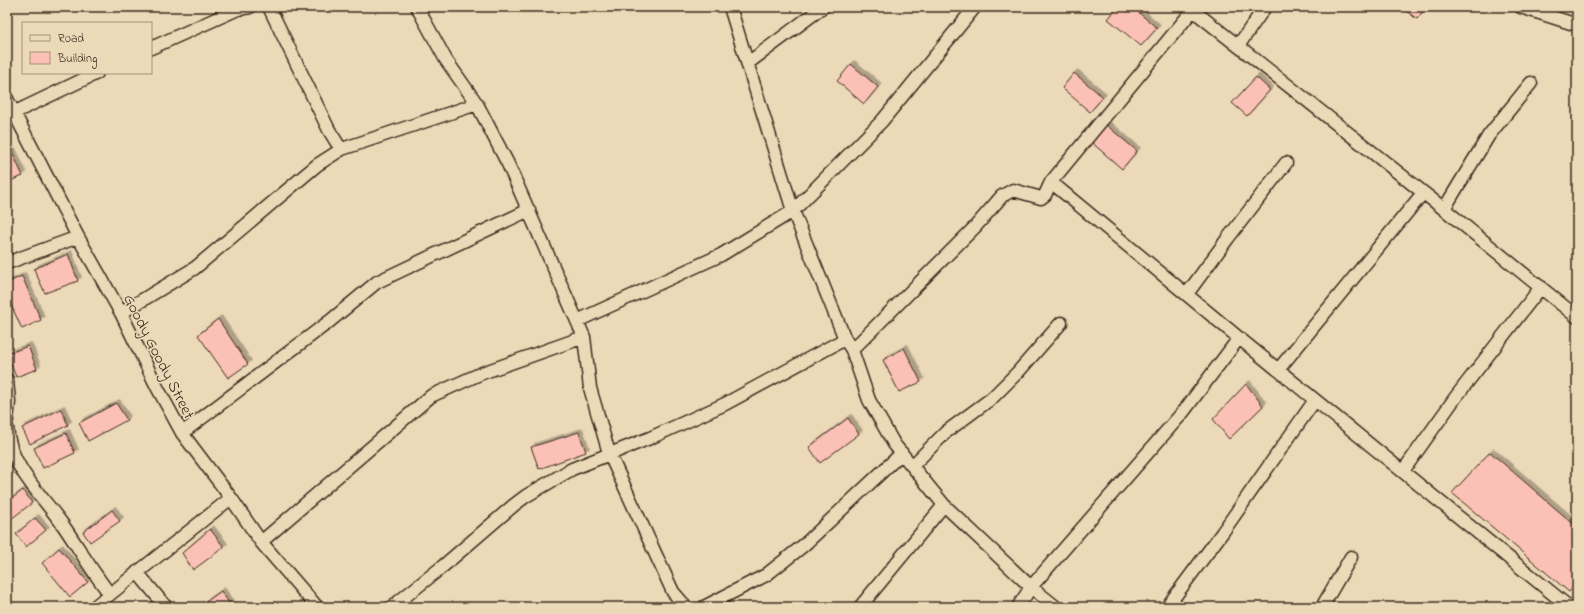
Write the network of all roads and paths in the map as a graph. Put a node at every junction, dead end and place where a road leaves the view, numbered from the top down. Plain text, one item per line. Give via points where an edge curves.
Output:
1 (250, 7) edge
2 (269, 7) edge
3 (417, 7) edge
4 (730, 7) edge
5 (823, 7) edge
6 (975, 7) edge
7 (1264, 7) edge
8 (1521, 7) edge
9 (1191, 9) edge
10 (1577, 25) edge
11 (1238, 46) junction
12 (152, 48) edge
13 (748, 63) junction
14 (95, 74) edge
15 (1531, 83) dead end
16 (7, 99) edge
17 (477, 104) junction
18 (10, 115) edge
19 (342, 149) junction
20 (1286, 163) dead end
21 (1051, 182) junction
22 (1423, 193) junction
23 (1444, 209) junction
24 (529, 210) junction
25 (793, 211) junction
26 (78, 237) junction
27 (7, 262) edge
28 (1540, 287) junction
29 (1187, 294) junction
30 (121, 313) junction
31 (1577, 317) edge
32 (577, 321) junction
33 (1060, 322) dead end
34 (584, 337) junction
35 (1239, 338) junction
36 (845, 339) junction
37 (852, 350) junction
38 (1278, 370) junction
39 (7, 380) edge
40 (1315, 400) junction
41 (7, 420) edge
42 (7, 427) edge
43 (182, 433) junction
44 (608, 453) junction
45 (902, 453) junction
46 (912, 466) junction
47 (1403, 471) junction
48 (231, 498) junction
49 (944, 505) junction
50 (261, 542) junction
51 (1351, 557) dead end
52 (137, 572) junction
53 (1031, 587) junction
54 (110, 594) junction
55 (94, 607) edge
56 (166, 607) edge
57 (317, 607) edge
58 (392, 607) edge
59 (686, 607) edge
60 (704, 607) edge
61 (860, 607) edge
62 (1018, 607) edge
63 (1056, 607) edge
64 (1167, 607) edge
65 (1322, 607) edge
66 (1569, 607) edge

1 - 12 street
2 - 19 street via 329,130
3 - 17 street via 446,60
4 - 13 street
5 - 13 street
6 - 25 street via 882,121
7 - 11 street
8 - 10 street
9 - 11 street
9 - 21 street
11 - 22 street
13 - 25 street
14 - 18 street
15 - 23 street via 1489,135
16 - 18 street, Goody Goody Street
17 - 19 street
17 - 24 street
18 - 26 street, Goody Goody Street
19 - 30 street via 317,165 195,268
20 - 29 street
21 - 29 street
21 - 37 street via 1041,198 1013,190 1002,196
22 - 23 street
22 - 38 street
23 - 28 street
24 - 32 street
24 - 43 street via 377,282 330,321
25 - 32 street via 721,255
25 - 36 street
26 - 27 street
26 - 30 street, Goody Goody Street
28 - 31 street
28 - 47 street
29 - 35 street
30 - 43 street, Goody Goody Street
32 - 34 street
33 - 46 street via 1018,372 992,398 946,432
34 - 44 street via 590,388
34 - 50 street via 482,373 432,396
35 - 38 street
35 - 53 street via 1184,411
36 - 37 street
36 - 44 street via 725,404 650,438
37 - 45 street via 869,400 894,444
38 - 40 street
39 - 41 street
40 - 47 street
40 - 64 street
42 - 54 street via 12,453 21,469
43 - 48 street, Goody Goody Street
44 - 58 street via 572,469 526,496
44 - 59 street via 673,592
45 - 46 street
45 - 60 street via 804,545 766,575
46 - 49 street
47 - 66 street
48 - 50 street, Goody Goody Street
48 - 52 street
49 - 53 street
49 - 61 street
50 - 57 street, Goody Goody Street
51 - 65 street
52 - 54 street
52 - 56 street
53 - 62 street
53 - 63 street
54 - 55 street

